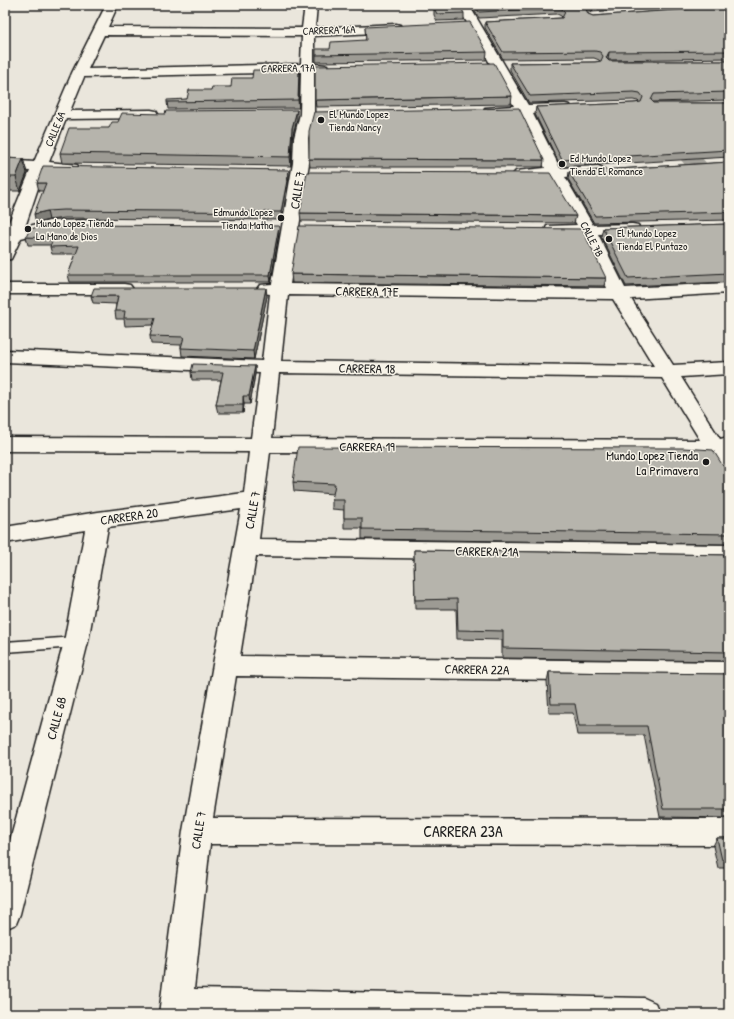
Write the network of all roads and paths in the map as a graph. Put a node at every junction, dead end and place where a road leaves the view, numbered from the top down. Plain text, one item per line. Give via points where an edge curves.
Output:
1 (112, 5) edge
2 (311, 5) edge
3 (463, 5) edge
4 (410, 27) edge
5 (101, 30) junction
6 (308, 32) junction
7 (307, 68) junction
8 (338, 68) edge
9 (79, 73) junction
10 (579, 107) edge
11 (524, 110) junction
12 (477, 111) edge
13 (164, 114) edge
14 (61, 115) junction
15 (5, 165) edge
16 (39, 168) junction
17 (87, 168) edge
18 (616, 170) edge
19 (509, 174) edge
20 (555, 174) junction
21 (119, 226) edge
22 (651, 228) edge
23 (534, 230) edge
24 (588, 230) junction
25 (9, 236) edge
26 (5, 255) edge
27 (729, 288) edge
28 (5, 289) edge
29 (139, 289) edge
30 (249, 289) edge
31 (280, 290) junction
32 (619, 294) junction
33 (5, 356) edge
34 (270, 367) junction
35 (729, 368) edge
36 (667, 372) junction
37 (5, 444) edge
38 (262, 445) junction
39 (721, 446) edge
40 (729, 470) edge
41 (254, 500) junction
42 (98, 520) junction
43 (5, 536) edge
44 (246, 547) junction
45 (729, 554) edge
46 (76, 642) junction
47 (5, 647) edge
48 (226, 666) junction
49 (729, 672) edge
50 (198, 831) junction
51 (729, 832) edge
52 (5, 914) edge
53 (175, 1009) edge
54 (644, 1014) edge

1 - 5 street, CALLE 6A
2 - 6 street, CALLE 7
3 - 11 street, CALLE 7B
4 - 6 street, CARRERA 16A
5 - 6 street, CARRERA 16A
5 - 9 street, CALLE 6A
6 - 7 street, CALLE 7
7 - 8 street, CARRERA 17A
7 - 9 street, CARRERA 17A
7 - 31 street, CALLE 7 via 301,163
9 - 14 street, CALLE 6A
10 - 11 street
11 - 12 street
11 - 20 street, CALLE 7B
13 - 14 street
14 - 16 street, CALLE 6A
15 - 16 street
16 - 17 street
16 - 25 street, CALLE 6A
18 - 20 street
19 - 20 street
20 - 24 street, CALLE 7B
21 - 25 street via 57,226
22 - 24 street
23 - 24 street
24 - 32 street, CALLE 7B
25 - 26 street, CALLE 6A
27 - 32 street, CARRERA 17E
28 - 29 street
30 - 31 street, CARRERA 17E
31 - 32 street, CARRERA 17E
31 - 34 street, CALLE 7
32 - 36 street, CALLE 7B
33 - 34 street, CARRERA 18
34 - 36 street, CARRERA 18
34 - 38 street, CALLE 7
35 - 36 street, CARRERA 18
36 - 39 street, CALLE 7B
37 - 38 street, CARRERA 19
38 - 39 street, CARRERA 19
38 - 41 street, CALLE 7
39 - 40 street, CALLE 7B
41 - 42 street, CARRERA 20
41 - 44 street, CALLE 7
42 - 43 street, CARRERA 20
42 - 46 street, CALLE 6B
44 - 45 street, CARRERA 21A
44 - 48 street, CALLE 7
46 - 47 lane
46 - 52 street, CALLE 6B
48 - 49 street, CARRERA 22A
48 - 50 street, CALLE 7
50 - 51 street, CARRERA 23A
50 - 53 street, CALLE 7
53 - 54 street

